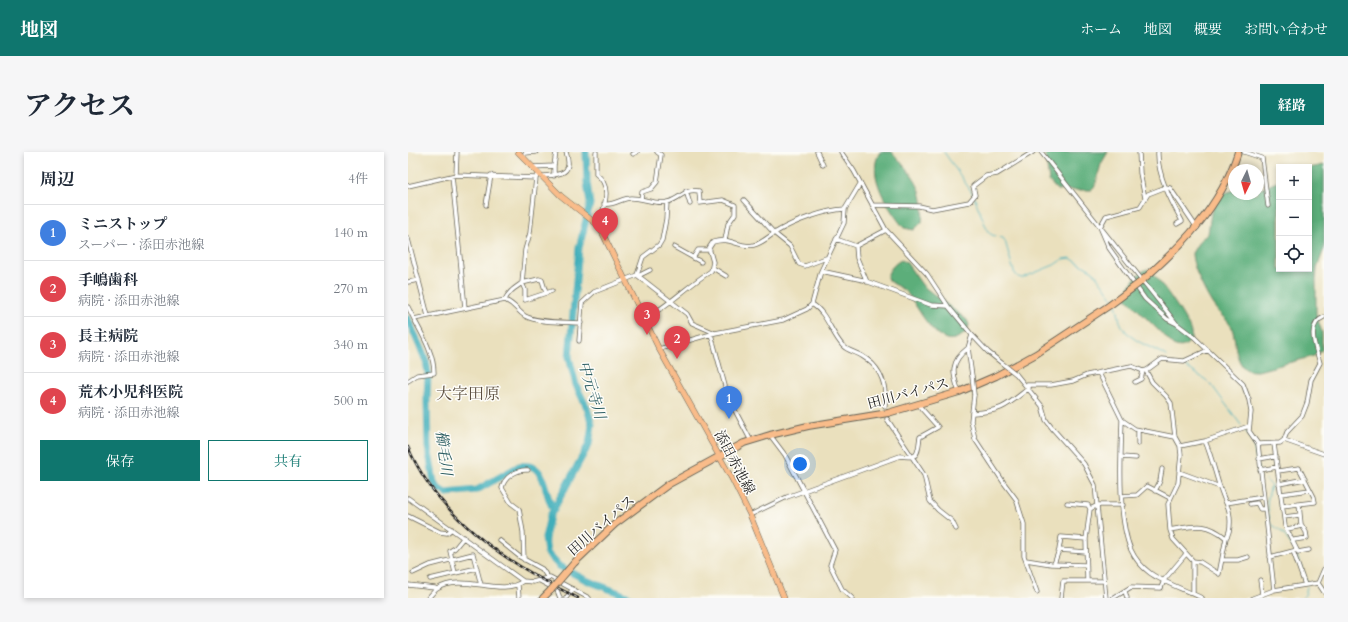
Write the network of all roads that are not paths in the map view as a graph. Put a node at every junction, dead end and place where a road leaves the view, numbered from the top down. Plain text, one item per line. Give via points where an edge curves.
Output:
1 (457, 152) edge
2 (536, 152) edge
3 (556, 152) edge
4 (566, 152) edge
5 (596, 152) edge
6 (657, 152) edge
7 (817, 152) edge
8 (841, 152) edge
9 (1033, 152) edge
10 (1041, 152) edge
11 (1139, 152) edge
12 (1158, 152) edge
13 (1238, 152) edge
14 (1244, 152) edge
15 (523, 153) edge
16 (823, 165) dead end
17 (554, 166) junction
18 (532, 167) junction
19 (454, 176) junction
20 (491, 176) junction
21 (539, 176) junction
22 (554, 176) junction
23 (860, 184) junction
24 (408, 186) edge
25 (1166, 188) junction
26 (686, 191) junction
27 (1146, 198) junction
28 (641, 199) junction
29 (744, 200) dead end
30 (667, 202) junction
31 (604, 204) junction
32 (690, 204) dead end
33 (486, 205) dead end
34 (872, 205) junction
35 (1268, 206) dead end
36 (844, 209) junction
37 (1177, 224) dead end
38 (599, 226) junction
39 (1100, 227) junction
40 (1197, 228) junction
41 (886, 230) junction
42 (774, 233) junction
43 (408, 239) edge
44 (836, 239) junction
45 (725, 240) junction
46 (856, 246) junction
47 (674, 247) dead end
48 (710, 250) junction
49 (693, 258) junction
50 (826, 258) junction
51 (701, 262) dead end
52 (713, 268) junction
53 (650, 270) dead end
54 (821, 271) junction
55 (638, 276) junction
56 (726, 276) dead end
57 (419, 280) junction
58 (626, 281) junction
59 (408, 282) edge
60 (867, 282) junction
61 (1140, 282) junction
62 (522, 283) junction
63 (552, 291) dead end
64 (546, 292) junction
65 (505, 300) junction
66 (671, 302) junction
67 (812, 304) junction
68 (948, 306) junction
69 (408, 307) edge
70 (465, 308) junction
71 (428, 316) junction
72 (1324, 317) edge
73 (414, 319) junction
74 (644, 319) junction
75 (581, 323) junction
76 (1177, 324) junction
77 (713, 334) junction
78 (972, 335) junction
79 (580, 341) dead end
80 (968, 348) junction
81 (658, 349) junction
82 (1208, 350) junction
83 (1322, 362) edge
84 (1144, 371) junction
85 (1099, 373) junction
86 (408, 381) edge
87 (1135, 382) dead end
88 (1028, 387) junction
89 (959, 392) junction
90 (919, 404) junction
91 (885, 406) dead end
92 (973, 413) junction
93 (887, 419) dead end
94 (1122, 420) junction
95 (1249, 426) junction
96 (1138, 430) junction
97 (770, 435) junction
98 (1175, 436) junction
99 (1284, 440) junction
100 (751, 441) junction
101 (1204, 441) junction
102 (1138, 444) dead end
103 (1258, 444) junction
104 (1274, 444) junction
105 (1180, 446) junction
106 (1324, 454) edge
107 (719, 455) junction
108 (1276, 456) junction
109 (1122, 457) junction
110 (911, 458) junction
111 (1136, 458) dead end
112 (1259, 459) junction
113 (1162, 469) dead end
114 (1277, 469) junction
115 (528, 470) dead end
116 (1260, 470) junction
117 (1179, 472) junction
118 (1305, 480) junction
119 (1279, 484) junction
120 (1220, 487) junction
121 (1310, 490) junction
122 (804, 491) junction
123 (1155, 491) junction
124 (1281, 494) junction
125 (1122, 496) junction
126 (1263, 497) junction
127 (408, 498) edge
128 (1170, 498) junction
129 (1067, 503) dead end
130 (1226, 503) junction
131 (1250, 504) dead end
132 (1299, 504) junction
133 (1098, 505) junction
134 (1123, 505) junction
135 (1282, 506) junction
136 (1090, 509) junction
137 (1265, 509) junction
138 (750, 515) junction
139 (1300, 515) junction
140 (408, 516) edge
141 (1284, 517) junction
142 (1302, 526) junction
143 (452, 528) junction
144 (956, 529) dead end
145 (1287, 529) junction
146 (1170, 530) junction
147 (464, 537) junction
148 (1226, 538) junction
149 (1086, 539) junction
150 (499, 540) dead end
151 (1294, 540) junction
152 (473, 544) junction
153 (1059, 550) junction
154 (1295, 550) junction
155 (1309, 550) dead end
156 (1086, 552) junction
157 (473, 554) junction
158 (1186, 554) junction
159 (1248, 557) dead end
160 (1270, 557) junction
161 (452, 559) junction
162 (524, 560) junction
163 (1026, 560) junction
164 (1222, 560) junction
165 (1194, 561) junction
166 (1054, 564) junction
167 (1086, 565) junction
168 (477, 568) junction
169 (1324, 569) edge
170 (413, 573) dead end
171 (455, 573) junction
172 (435, 578) junction
173 (548, 578) junction
174 (430, 579) dead end
175 (1164, 580) junction
176 (1260, 580) dead end
177 (523, 581) junction
178 (540, 581) junction
179 (1087, 581) junction
180 (1104, 581) junction
181 (1318, 584) junction
182 (408, 585) edge
183 (481, 585) junction
184 (518, 585) junction
185 (1305, 585) junction
186 (573, 589) junction
187 (435, 590) junction
188 (1274, 590) junction
189 (1126, 591) junction
190 (1037, 592) dead end
191 (1269, 592) junction
192 (1324, 592) edge
193 (1193, 593) junction
194 (1262, 594) junction
195 (560, 596) edge
196 (430, 597) edge
197 (1270, 597) dead end
198 (519, 598) edge
199 (543, 598) edge
200 (566, 598) edge
201 (589, 598) edge
202 (784, 598) edge
203 (852, 598) edge
204 (1061, 598) edge
205 (1106, 598) edge
206 (1113, 598) edge
207 (1127, 598) edge
208 (1202, 598) edge
209 (1256, 598) edge

1 - 19 street
2 - 15 street
3 - 17 street
4 - 22 street via 568,166 565,172
5 - 31 street via 596,174 602,178 607,194
6 - 28 street via 661,155 657,182 652,189 642,192
7 - 16 street
8 - 23 street
9 - 34 street via 997,174 986,176 973,186 974,196 969,202 932,209 919,206
10 - 39 street
11 - 27 street via 1140,173
12 - 25 street via 1157,157
13 - 40 highway, 田川バイパス via 1233,168 1218,196
14 - 35 street via 1262,158
15 - 18 main road, 添田赤池線
17 - 18 street
17 - 22 street
18 - 21 main road, 添田赤池線
19 - 20 street
19 - 24 street
19 - 70 street
20 - 21 street
20 - 33 street
21 - 22 street
21 - 38 main road, 添田赤池線
21 - 62 street via 525,250
23 - 34 street
23 - 36 street
25 - 27 street via 1148,194
25 - 37 street via 1182,221
25 - 40 street via 1170,188
26 - 30 street via 678,198
26 - 32 street
26 - 45 street via 699,191 700,203 723,200 735,206 735,214 728,224
27 - 39 street via 1140,207 1106,216
28 - 30 street
28 - 31 street via 624,199
29 - 42 street
30 - 55 street via 662,240 643,257
31 - 38 street
34 - 41 street
36 - 42 street via 822,213
36 - 44 street via 844,224
38 - 58 main road, 添田赤池線
39 - 61 street
39 - 76 street via 1109,248 1145,298 1167,319
40 - 61 highway, 田川バイパス
41 - 46 street
41 - 68 street via 927,274
42 - 45 street via 752,246
42 - 50 street via 790,246 802,266
43 - 57 street
44 - 46 street
44 - 50 street
45 - 48 street via 712,242
46 - 60 street via 857,258
47 - 49 street
48 - 49 street via 698,250
48 - 52 street
49 - 51 street
50 - 54 street
52 - 56 street
52 - 66 street
53 - 55 street
54 - 60 street
54 - 67 street
55 - 58 street
55 - 66 street
57 - 59 street
57 - 71 street
58 - 74 main road, 添田赤池線
58 - 75 street via 594,292 582,303
60 - 68 street via 931,305
61 - 76 street
61 - 89 highway, 田川バイパス, bridge via 1078,328 996,376
62 - 64 street via 542,280
62 - 64 street via 525,300
62 - 65 street via 507,295
63 - 64 street
65 - 70 street
65 - 75 street via 517,307 526,317
66 - 74 street
66 - 77 street via 687,314 692,323
67 - 77 street via 783,320
67 - 91 street via 823,314 842,345 876,368 886,386
68 - 78 street
69 - 73 street
70 - 71 street
71 - 73 street
72 - 83 street via 1313,329 1313,337
73 - 86 street via 428,347 434,373 417,375
74 - 81 main road, 添田赤池線
75 - 79 street
76 - 82 street
77 - 81 street
77 - 100 street via 728,398
78 - 80 street
78 - 88 street, bridge
80 - 89 street via 960,355 953,371
80 - 92 street, bridge via 974,395
81 - 107 main road, 添田赤池線
82 - 84 street via 1184,361 1162,359
82 - 95 street via 1232,372 1247,392 1251,412
83 - 99 street via 1311,380 1302,416 1287,432
84 - 85 street via 1131,366
84 - 87 street via 1141,379
84 - 98 street via 1171,403
85 - 88 street via 1051,386
85 - 94 street
88 - 92 street via 999,410
88 - 133 street via 1042,406 1049,424 1084,464 1095,485
89 - 90 highway, 田川バイパス
90 - 97 highway, 田川バイパス via 888,414 808,426
90 - 110 street via 938,427 920,438 919,450
92 - 163 street via 971,421 975,439 1016,499 1024,524
93 - 110 street
94 - 96 street
94 - 109 street
95 - 101 street
95 - 103 street via 1251,435
96 - 98 street
96 - 102 street
97 - 100 highway, 田川バイパス
97 - 122 street
98 - 105 street
99 - 104 street
99 - 106 street
100 - 107 highway, 田川バイパス
101 - 105 street
101 - 120 street
103 - 104 street
103 - 112 street
104 - 108 street
105 - 117 street
107 - 138 main road, 添田赤池線
107 - 199 highway, 田川バイパス, bridge via 669,484 615,524 575,562
108 - 112 street
108 - 114 street
109 - 111 street
109 - 125 street
110 - 122 street via 900,456
110 - 144 street via 924,475 930,501 952,521
112 - 116 street
113 - 123 street
114 - 116 street
114 - 118 street via 1299,468
114 - 119 street
115 - 162 street via 518,471 502,483 502,488 511,503 519,509
116 - 126 street
117 - 120 street
117 - 128 street via 1178,483
118 - 119 street
118 - 121 street
119 - 124 street
120 - 130 street
121 - 124 street
121 - 132 street via 1315,502
122 - 138 street
122 - 203 street via 835,550 830,565 842,589
123 - 125 street via 1147,486 1137,495
123 - 128 street
124 - 135 street
125 - 134 street
126 - 130 street
126 - 137 street
127 - 143 street
128 - 146 street
129 - 136 street via 1088,505
130 - 148 street via 1230,518
131 - 137 street via 1257,503 1260,510
132 - 135 street
132 - 139 street
133 - 134 street
133 - 136 street
133 - 180 street
134 - 175 street via 1128,540 1134,555 1149,572
135 - 141 street
136 - 149 street
137 - 160 street
138 - 202 main road, 添田赤池線
139 - 141 street
139 - 142 street
140 - 143 street via 440,532 447,533
141 - 145 street
142 - 145 street
142 - 151 street via 1307,538
143 - 147 street
145 - 151 street
146 - 148 street via 1196,525 1214,528
146 - 158 street
147 - 152 street
147 - 161 street via 450,551
148 - 164 street
149 - 153 street via 1061,537
149 - 156 street
150 - 162 street
151 - 154 street
152 - 157 street
152 - 177 street
153 - 156 street
153 - 166 street
154 - 155 street
154 - 160 street
154 - 185 street
156 - 167 street
157 - 161 street
157 - 168 street
158 - 165 street
158 - 175 street
159 - 164 street
160 - 188 street
161 - 170 street
161 - 171 street
162 - 173 street via 542,570
163 - 166 street
163 - 190 street
164 - 165 street via 1219,574
165 - 193 street
166 - 167 street
167 - 179 street
168 - 171 street
168 - 183 street
169 - 181 street
171 - 172 street
172 - 174 street
172 - 187 street
173 - 178 street
173 - 186 street
175 - 189 street via 1161,588 1134,586
175 - 193 street
176 - 194 street
177 - 178 street
177 - 184 street
178 - 195 street via 557,590
179 - 180 street
179 - 204 street via 1063,581
180 - 205 street
181 - 185 street
181 - 192 street
182 - 187 street
183 - 184 street via 502,589
183 - 187 street via 454,584
184 - 198 street
185 - 188 street
186 - 200 street
186 - 201 street
187 - 196 street
188 - 191 street
189 - 206 street
189 - 207 street
191 - 194 street
191 - 197 street
193 - 208 street
194 - 209 street
195 - 200 street

